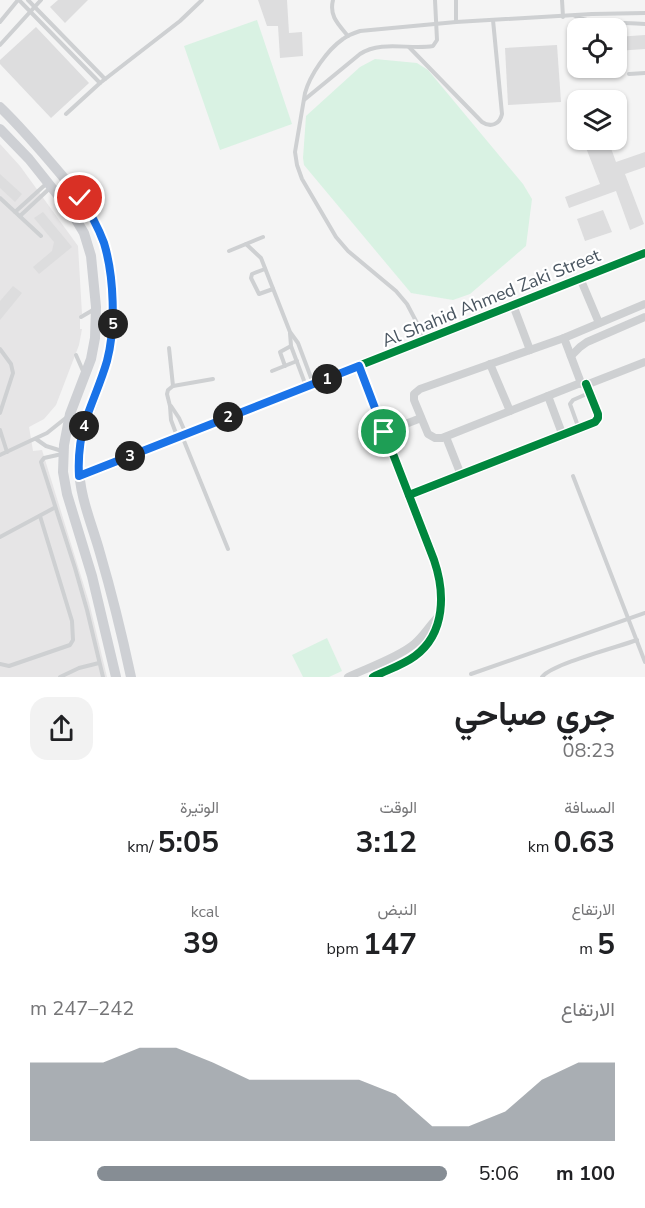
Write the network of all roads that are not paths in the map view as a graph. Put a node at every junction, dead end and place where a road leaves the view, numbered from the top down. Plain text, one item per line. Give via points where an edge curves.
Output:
1 (19, 0) edge
2 (28, 0) edge
3 (41, 0) edge
4 (202, 0) edge
5 (333, 0) edge
6 (435, 0) edge
7 (456, 0) edge
8 (562, 0) edge
9 (35, 6) junction
10 (30, 11) junction
11 (645, 13) edge
12 (574, 16) junction
13 (563, 17) junction
14 (494, 20) junction
15 (0, 22) edge
16 (456, 22) junction
17 (436, 24) junction
18 (645, 24) edge
19 (348, 36) junction
20 (0, 45) edge
21 (409, 47) junction
22 (645, 73) edge
23 (629, 74) dead end
24 (105, 79) junction
25 (100, 83) junction
26 (303, 102) junction
27 (0, 106) edge
28 (66, 114) dead end
29 (0, 129) edge
30 (49, 185) junction
31 (0, 198) edge
32 (15, 212) junction
33 (20, 216) junction
34 (41, 236) dead end
35 (263, 237) dead end
36 (246, 244) junction
37 (229, 251) dead end
38 (645, 253) edge
39 (265, 269) junction
40 (580, 278) junction
41 (273, 289) junction
42 (645, 304) edge
43 (513, 305) junction
44 (96, 307) junction
45 (81, 317) dead end
46 (645, 317) edge
47 (599, 323) junction
48 (290, 333) junction
49 (564, 338) junction
50 (423, 340) junction
51 (291, 346) junction
52 (169, 348) dead end
53 (0, 349) edge
54 (530, 350) junction
55 (76, 355) dead end
56 (571, 356) junction
57 (297, 361) junction
58 (645, 362) edge
59 (490, 364) junction
60 (285, 366) junction
61 (359, 366) junction
62 (272, 371) dead end
63 (83, 378) junction
64 (213, 379) dead end
65 (584, 383) junction
66 (310, 385) junction
67 (173, 386) junction
68 (589, 393) junction
69 (548, 396) junction
70 (170, 406) junction
71 (510, 411) junction
72 (0, 413) edge
73 (70, 414) junction
74 (421, 418) junction
75 (579, 429) junction
76 (0, 430) edge
77 (384, 432) junction
78 (182, 436) junction
79 (563, 436) junction
80 (446, 437) junction
81 (36, 438) junction
82 (6, 452) junction
83 (63, 453) junction
84 (0, 455) edge
85 (461, 475) junction
86 (79, 476) junction
87 (573, 476) dead end
88 (409, 495) junction
89 (54, 508) junction
90 (39, 516) junction
91 (0, 537) edge
92 (228, 549) dead end
93 (645, 613) edge
94 (440, 615) junction
95 (628, 619) junction
96 (637, 640) junction
97 (645, 662) edge
98 (99, 663) junction
99 (0, 664) edge
100 (471, 674) dead end
101 (60, 677) edge
102 (103, 677) edge
103 (116, 677) edge
104 (131, 677) edge
105 (348, 677) edge
106 (373, 677) edge
107 (542, 677) edge

1 - 10 lane
1 - 15 lane
2 - 9 lane
3 - 9 lane
4 - 24 lane
5 - 19 lane via 332,14
6 - 17 lane
7 - 16 lane
8 - 13 lane
9 - 10 lane
9 - 24 lane
10 - 20 lane
10 - 25 lane
11 - 12 lane
12 - 13 lane
12 - 18 lane
13 - 14 lane
14 - 16 lane
14 - 21 lane via 502,114 494,124 482,122
16 - 17 lane
17 - 19 lane via 360,31
17 - 21 lane via 435,44
19 - 26 lane via 315,69
21 - 26 lane via 364,51
22 - 23 lane
24 - 25 lane
25 - 28 lane
26 - 50 lane via 295,152 302,179 336,237 407,304
27 - 86 main road via 85,205 101,236 108,261 113,309 111,340 83,431
29 - 30 main road
30 - 32 lane
30 - 33 lane
30 - 44 main road via 77,220 87,241
31 - 32 lane
32 - 33 lane
33 - 34 lane
35 - 36 lane
36 - 37 lane
36 - 39 lane via 260,256
38 - 40 main road, Al Shahid Ahmed Zaki Street
39 - 41 lane
39 - 41 lane via 251,275 254,285 259,294
40 - 43 main road, Al Shahid Ahmed Zaki Street
40 - 47 street
41 - 48 lane
42 - 47 street
43 - 50 main road, Al Shahid Ahmed Zaki Street
43 - 54 street
44 - 45 lane
44 - 63 main road via 94,345
46 - 56 street via 587,342
47 - 49 street
48 - 51 lane
48 - 66 lane via 298,343
49 - 54 street
49 - 56 street
50 - 61 main road, Al Shahid Ahmed Zaki Street
51 - 57 lane
51 - 60 lane via 280,352
52 - 67 lane
53 - 72 lane via 11,364 12,373
54 - 59 street
55 - 63 lane
56 - 65 street
57 - 60 lane
57 - 66 lane
58 - 65 street
59 - 71 street
59 - 74 street via 418,390 414,399
60 - 62 lane
61 - 66 main road, Al Shahid Ahmed Zaki Street
61 - 77 street
63 - 73 main road
64 - 67 lane
65 - 68 street
65 - 69 street
66 - 78 main road, Al Shahid Ahmed Zaki Street
67 - 70 lane via 167,392
68 - 75 street via 598,418
68 - 75 lane via 570,404
69 - 71 street
69 - 79 street
70 - 78 lane via 179,418
70 - 78 lane via 171,420
71 - 80 street
73 - 81 lane
73 - 83 main road
74 - 77 street
74 - 80 street via 428,434 438,439
75 - 79 street
76 - 82 lane
77 - 88 street
78 - 86 main road, Al Shahid Ahmed Zaki Street
78 - 92 lane
79 - 85 street
80 - 85 street
81 - 82 lane
81 - 83 lane
82 - 84 lane
83 - 89 lane via 40,462
83 - 103 main road via 67,494
85 - 88 street
86 - 104 main road
87 - 95 lane
88 - 94 street via 437,572
89 - 90 lane
89 - 98 lane via 81,589
90 - 91 lane
90 - 99 lane via 72,621 73,640 70,645 9,666
93 - 95 lane
94 - 105 street via 408,648
94 - 106 street via 434,634 422,650
95 - 96 lane
95 - 100 lane
96 - 97 lane
96 - 107 lane via 557,666
98 - 101 lane
98 - 102 lane

